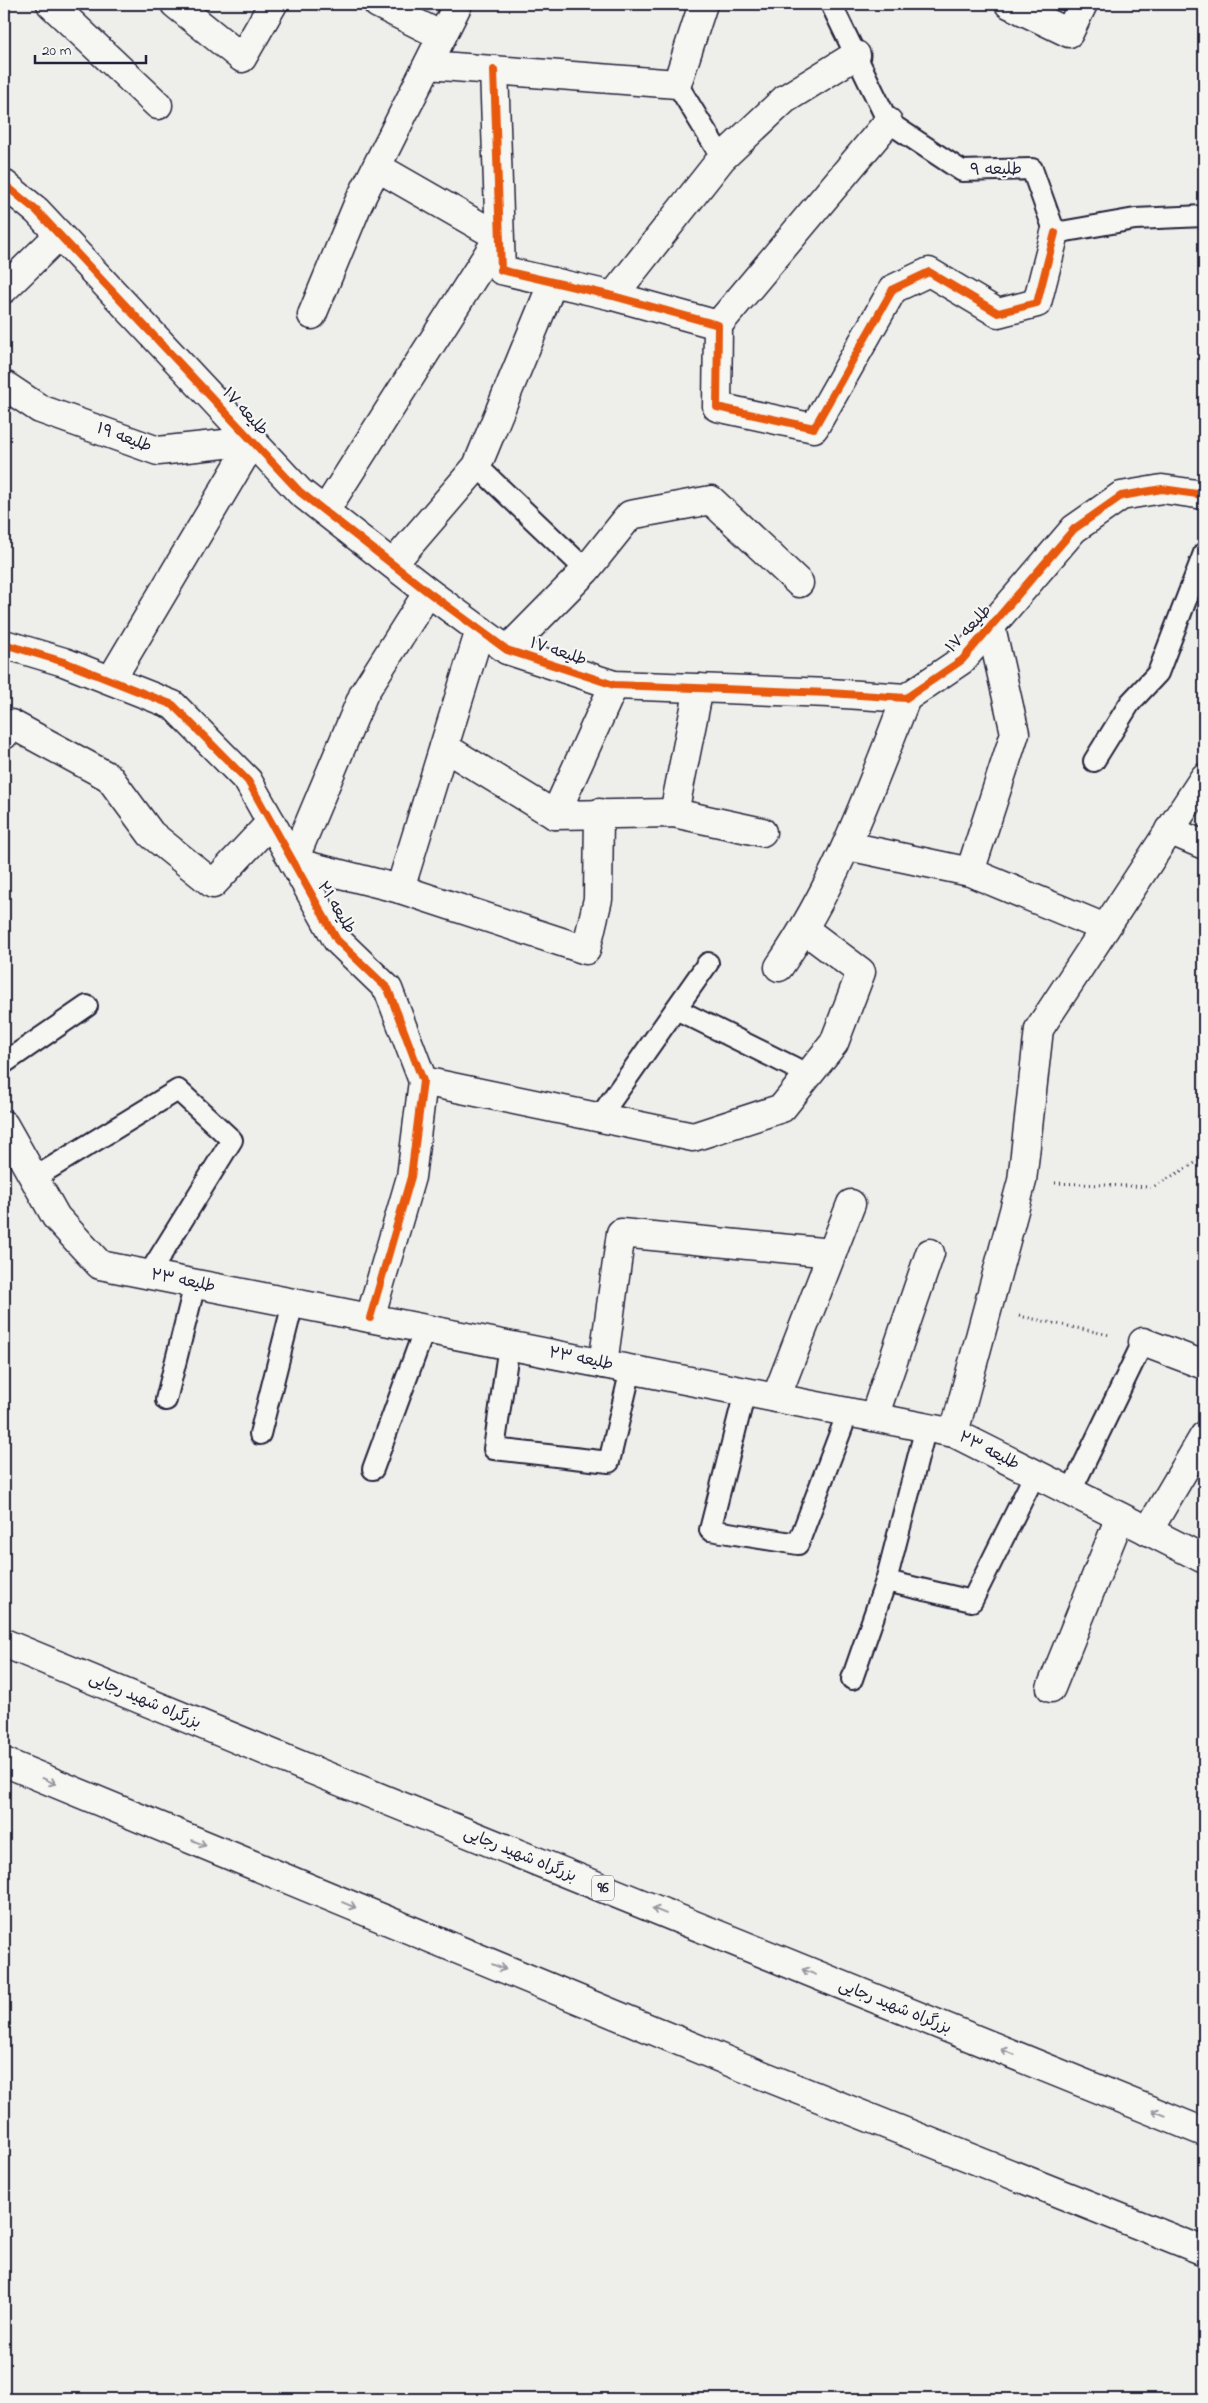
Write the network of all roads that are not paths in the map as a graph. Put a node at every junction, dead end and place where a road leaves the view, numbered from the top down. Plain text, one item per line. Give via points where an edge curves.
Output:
1 (51, 4) edge
2 (174, 4) edge
3 (273, 4) edge
4 (378, 4) edge
5 (458, 4) edge
6 (703, 4) edge
7 (831, 4) edge
8 (1009, 4) edge
9 (1083, 4) edge
10 (442, 36) junction
11 (856, 55) junction
12 (428, 65) junction
13 (494, 70) junction
14 (678, 84) junction
15 (158, 105) dead end
16 (888, 122) junction
17 (722, 158) junction
18 (377, 167) junction
19 (4, 184) edge
20 (1204, 216) edge
21 (1055, 232) junction
22 (60, 235) junction
23 (500, 237) junction
24 (553, 282) junction
25 (4, 289) edge
26 (613, 296) junction
27 (312, 315) dead end
28 (718, 325) junction
29 (4, 385) edge
30 (253, 441) junction
31 (477, 466) junction
32 (1204, 494) edge
33 (325, 511) junction
34 (1204, 553) edge
35 (393, 564) junction
36 (586, 570) junction
37 (799, 584) dead end
38 (428, 592) junction
39 (991, 627) junction
40 (480, 630) junction
41 (4, 644) edge
42 (507, 650) junction
43 (111, 680) junction
44 (614, 685) junction
45 (699, 688) junction
46 (906, 698) junction
47 (4, 735) edge
48 (444, 747) junction
49 (1094, 761) dead end
50 (1204, 778) edge
51 (599, 813) junction
52 (674, 813) junction
53 (555, 815) junction
54 (271, 822) junction
55 (1169, 830) junction
56 (762, 832) dead end
57 (1204, 845) edge
58 (848, 846) junction
59 (293, 862) junction
60 (970, 872) junction
61 (400, 889) junction
62 (1105, 928) junction
63 (805, 930) junction
64 (708, 963) dead end
65 (779, 967) dead end
66 (87, 1006) dead end
67 (676, 1009) junction
68 (4, 1063) edge
69 (808, 1074) junction
70 (423, 1081) junction
71 (599, 1118) junction
72 (4, 1125) edge
73 (34, 1178) junction
74 (851, 1204) dead end
75 (930, 1252) dead end
76 (832, 1253) junction
77 (148, 1274) junction
78 (196, 1284) junction
79 (293, 1303) junction
80 (370, 1318) junction
81 (425, 1328) junction
82 (1143, 1342) joint
83 (508, 1345) junction
84 (603, 1364) junction
85 (1204, 1365) edge
86 (631, 1370) junction
87 (745, 1392) junction
88 (776, 1398) junction
89 (166, 1400) dead end
90 (861, 1414) junction
91 (926, 1427) junction
92 (954, 1433) junction
93 (260, 1434) dead end
94 (1204, 1436) edge
95 (373, 1469) dead end
96 (1035, 1474) junction
97 (1071, 1491) junction
98 (1120, 1517) junction
99 (1148, 1531) junction
100 (1204, 1559) edge
101 (886, 1581) junction
102 (4, 1642) edge
103 (852, 1679) dead end
104 (1051, 1688) dead end
105 (4, 1762) edge
106 (1204, 2132) edge
107 (1204, 2251) edge

1 - 15 main road
2 - 3 main road via 242,58
4 - 10 main road
5 - 10 main road
6 - 14 main road
7 - 11 lane
8 - 9 main road via 1069,33
10 - 12 main road
11 - 16 lane
11 - 17 main road via 785,99
12 - 13 main road
12 - 18 main road
13 - 14 main road
13 - 23 main road
14 - 17 lane
16 - 21 lane, طلیعه ۹ via 962,171 1032,169
16 - 28 main road
17 - 26 main road
18 - 23 main road
18 - 27 main road via 358,204
19 - 22 main road, طلیعه ۱۷
20 - 21 lane via 1135,219
21 - 28 main road via 1037,303 998,313 929,272 893,289 814,428 717,407
22 - 25 main road
22 - 30 main road, طلیعه ۱۷
23 - 24 main road via 501,270
23 - 33 main road
24 - 26 main road
24 - 31 main road
26 - 28 main road
29 - 30 main road, طلیعه ۱۹ via 40,408 158,451
30 - 33 main road, طلیعه ۱۷ via 300,492
30 - 43 main road
31 - 35 main road
31 - 36 lane
32 - 39 main road, طلیعه ۱۷ via 1162,489 1121,496 1074,529
33 - 35 main road, طلیعه ۱۷
34 - 49 lane via 1158,673 1130,703
35 - 38 main road, طلیعه ۱۷
36 - 37 main road via 630,515 711,500
36 - 42 main road
38 - 40 main road, طلیعه ۱۷
38 - 59 main road via 364,693
39 - 46 main road, طلیعه ۱۷ via 962,660
39 - 60 main road via 1015,733
40 - 42 main road, طلیعه ۱۷
40 - 48 main road
41 - 43 main road, طلیعه ۲۱
42 - 44 main road, طلیعه ۱۷
43 - 54 main road, طلیعه ۲۱ via 173,705 248,781
44 - 45 main road, طلیعه ۱۷
44 - 53 main road
45 - 46 main road, طلیعه ۱۷
45 - 52 main road
46 - 58 main road
47 - 54 main road via 11,724 109,777 151,834 213,884
48 - 53 main road
48 - 61 main road
50 - 55 main road
51 - 52 main road
51 - 53 main road
51 - 61 main road via 598,899 586,950
52 - 56 main road
54 - 59 main road, طلیعه ۲۱
55 - 57 main road
55 - 62 main road
58 - 60 main road
58 - 63 main road
59 - 61 main road
59 - 70 main road, طلیعه ۲۱ via 336,940 388,989
60 - 62 main road
62 - 92 main road via 1039,1029 1022,1181
63 - 65 main road
63 - 69 main road via 862,972 834,1043
64 - 67 lane
66 - 68 lane
67 - 69 lane
67 - 71 lane
69 - 71 main road via 782,1108 693,1137
70 - 71 main road
70 - 80 main road, طلیعه ۲۱ via 411,1177
72 - 73 main road, طلیعه ۲۳
73 - 77 main road, طلیعه ۲۳ via 56,1217 100,1264
73 - 77 lane via 178,1090 232,1140
74 - 76 main road
75 - 90 main road
76 - 84 main road via 621,1233
76 - 88 main road
77 - 78 main road, طلیعه ۲۳
78 - 79 main road, طلیعه ۲۳
78 - 89 lane
79 - 80 main road, طلیعه ۲۳
79 - 93 lane
80 - 81 main road, طلیعه ۲۳
81 - 83 main road, طلیعه ۲۳
81 - 95 lane
82 - 85 main road
82 - 97 lane
83 - 84 main road, طلیعه ۲۳
83 - 86 lane via 494,1449 609,1462
84 - 86 main road, طلیعه ۲۳
86 - 87 main road, طلیعه ۲۳
87 - 88 main road, طلیعه ۲۳
87 - 90 lane via 710,1530 798,1544
88 - 90 main road, طلیعه ۲۳
90 - 91 main road, طلیعه ۲۳
91 - 92 main road, طلیعه ۲۳
91 - 101 lane
92 - 96 main road, طلیعه ۲۳
94 - 99 main road
96 - 97 main road, طلیعه ۲۳
96 - 101 lane via 972,1601
97 - 98 main road, طلیعه ۲۳
98 - 99 main road, طلیعه ۲۳
98 - 104 main road
99 - 100 main road, طلیعه ۲۳
101 - 103 lane
106 -> 102 main road, بزرگراه شهید رجایی / 96
105 -> 107 main road via 742,2068

